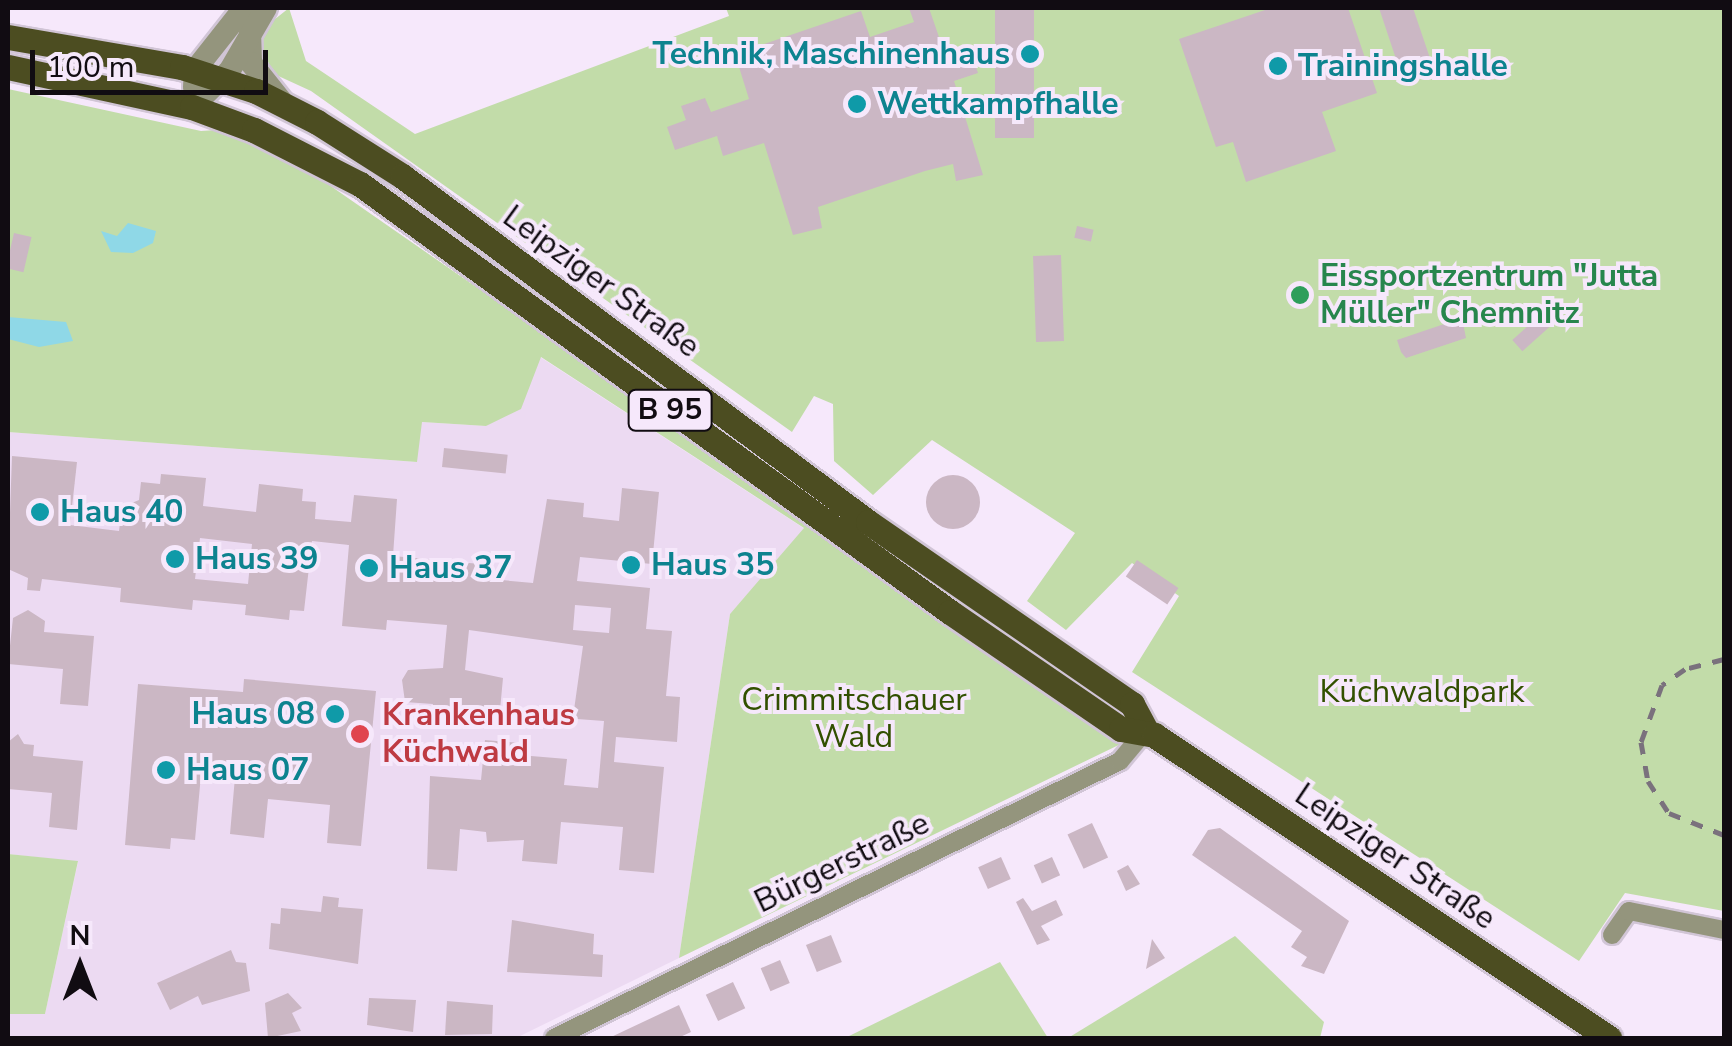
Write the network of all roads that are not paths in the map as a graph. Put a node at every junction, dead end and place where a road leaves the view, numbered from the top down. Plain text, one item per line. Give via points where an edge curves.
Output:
1 (244, 8) edge
2 (266, 8) edge
3 (250, 31) junction
4 (8, 37) edge
5 (8, 67) edge
6 (195, 70) junction
7 (221, 79) junction
8 (283, 103) junction
9 (192, 108) junction
10 (1146, 730) junction
11 (1724, 930) edge
12 (1612, 935) dead end
13 (554, 1038) edge
14 (1609, 1038) edge

1 - 6 street
2 - 3 street
3 - 7 street
3 - 8 street via 251,63
4 - 6 main road, Leipziger Straße / B 95
5 - 9 main road, Leipziger Straße / B 95
6 - 7 main road, Leipziger Straße / B 95
6 - 9 street
7 - 8 main road, Leipziger Straße / B 95
7 - 9 street
8 - 10 main road, Leipziger Straße / B 95 via 402,176 868,522 1132,704
9 - 10 main road, Leipziger Straße / B 95 via 254,130 360,184 950,612 1121,728
10 - 13 street, Bürgerstraße via 1120,761
10 - 14 main road, Leipziger Straße / B 95
11 - 12 street via 1628,911

